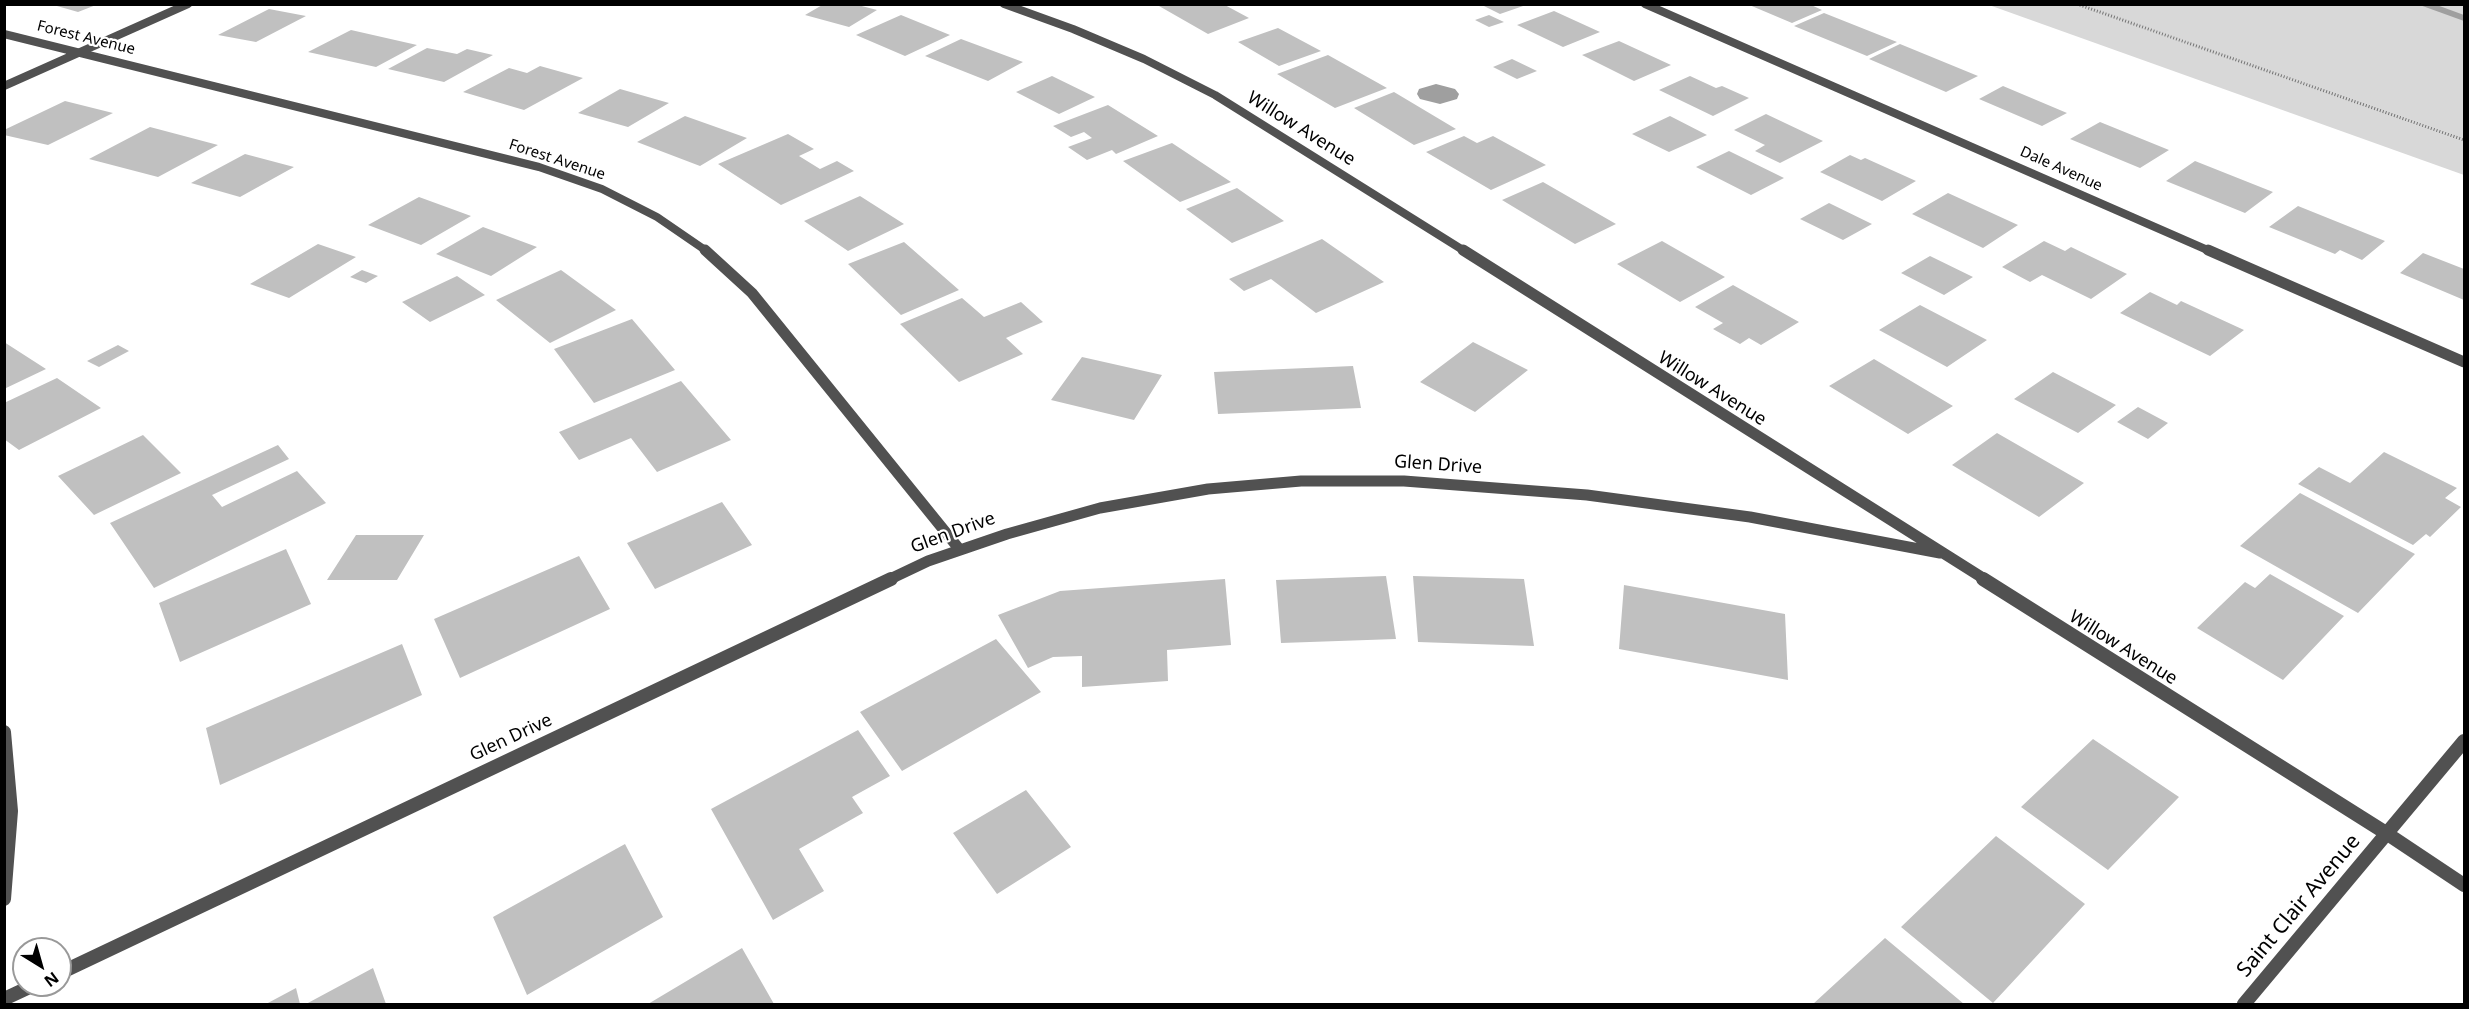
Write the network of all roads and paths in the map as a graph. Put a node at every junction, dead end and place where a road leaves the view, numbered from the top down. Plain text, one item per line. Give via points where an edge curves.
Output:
1 (188, 4) edge
2 (1004, 4) edge
3 (1645, 4) edge
4 (2077, 4) edge
5 (4, 34) edge
6 (80, 53) junction
7 (4, 86) edge
8 (2464, 140) edge
9 (2464, 362) edge
10 (960, 550) junction
11 (1940, 553) junction
12 (4, 732) edge
13 (2464, 741) edge
14 (2386, 833) junction
15 (2464, 885) edge
16 (4, 899) edge
17 (72, 967) edge
18 (2244, 1005) edge

1 - 6 street
2 - 11 street, Willow Avenue via 1073,28 1215,95
3 - 9 street, Dale Avenue
4 - 8 path
5 - 6 street, Forest Avenue
6 - 7 street
6 - 10 street, Forest Avenue via 539,167 602,189 657,217 708,252 752,293
10 - 11 street, Glen Drive via 1100,508 1208,489 1301,481 1404,481 1611,498 1750,517
10 - 17 street, Glen Drive via 928,561
11 - 14 street, Willow Avenue
12 - 16 street via 11,811
13 - 14 street, Saint Clair Avenue
14 - 15 street, Saint Clair Avenue
14 - 18 street, Saint Clair Avenue

